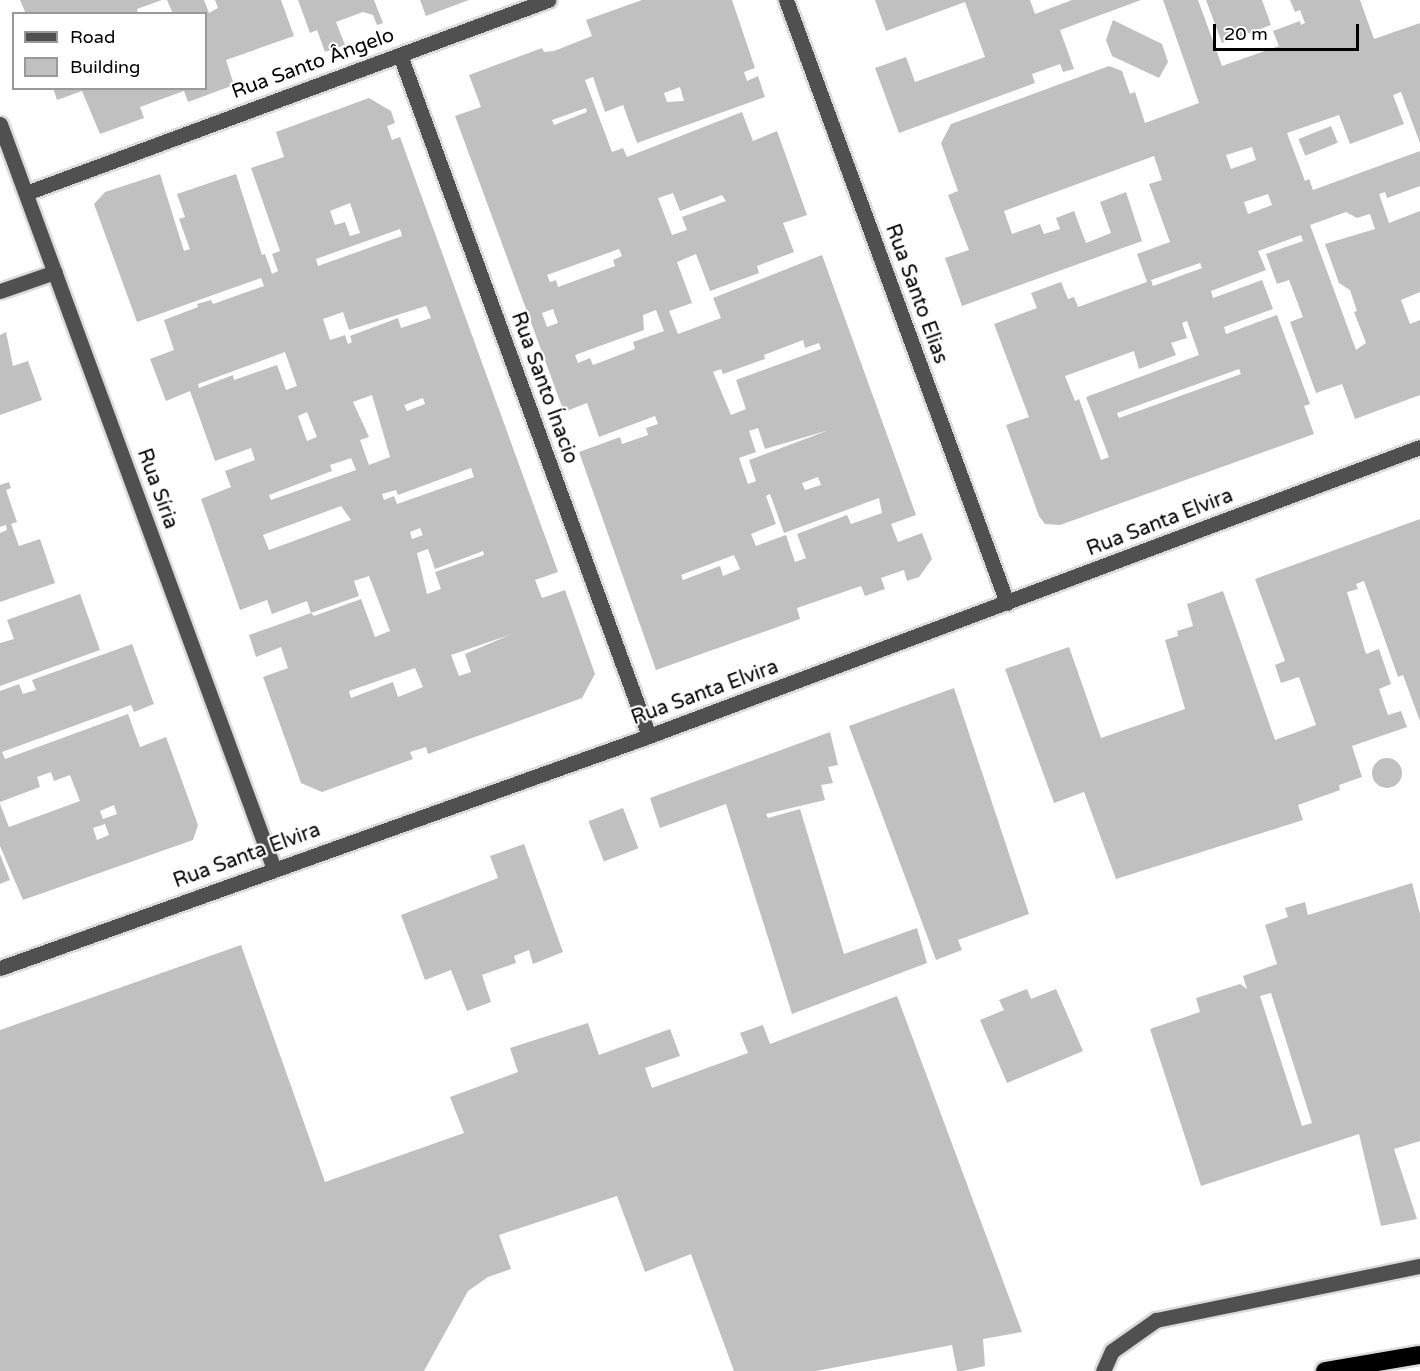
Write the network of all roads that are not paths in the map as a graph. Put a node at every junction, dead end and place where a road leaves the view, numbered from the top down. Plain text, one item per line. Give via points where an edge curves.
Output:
1 (548, 0) edge
2 (786, 0) edge
3 (400, 55) junction
4 (0, 124) edge
5 (26, 193) junction
6 (56, 272) junction
7 (0, 291) edge
8 (1420, 447) edge
9 (1007, 603) junction
10 (650, 736) junction
11 (274, 869) junction
12 (0, 968) edge
13 (1420, 1266) edge
14 (1420, 1354) edge
15 (1103, 1371) edge
16 (1325, 1371) edge

1 - 3 street, Rua Santo Ângelo
2 - 9 street, Rua Santo Elias
3 - 5 street, Rua Santo Ângelo
3 - 10 street, Rua Santo Ínacio
4 - 5 street, Rua Síria
5 - 6 street, Rua Síria
6 - 7 street
6 - 11 street, Rua Síria
8 - 9 street, Rua Santa Elvira
9 - 10 street, Rua Santa Elvira
10 - 11 street, Rua Santa Elvira
11 - 12 street, Rua Santa Elvira
13 - 15 street via 1156,1320 1112,1351
14 - 16 highway

